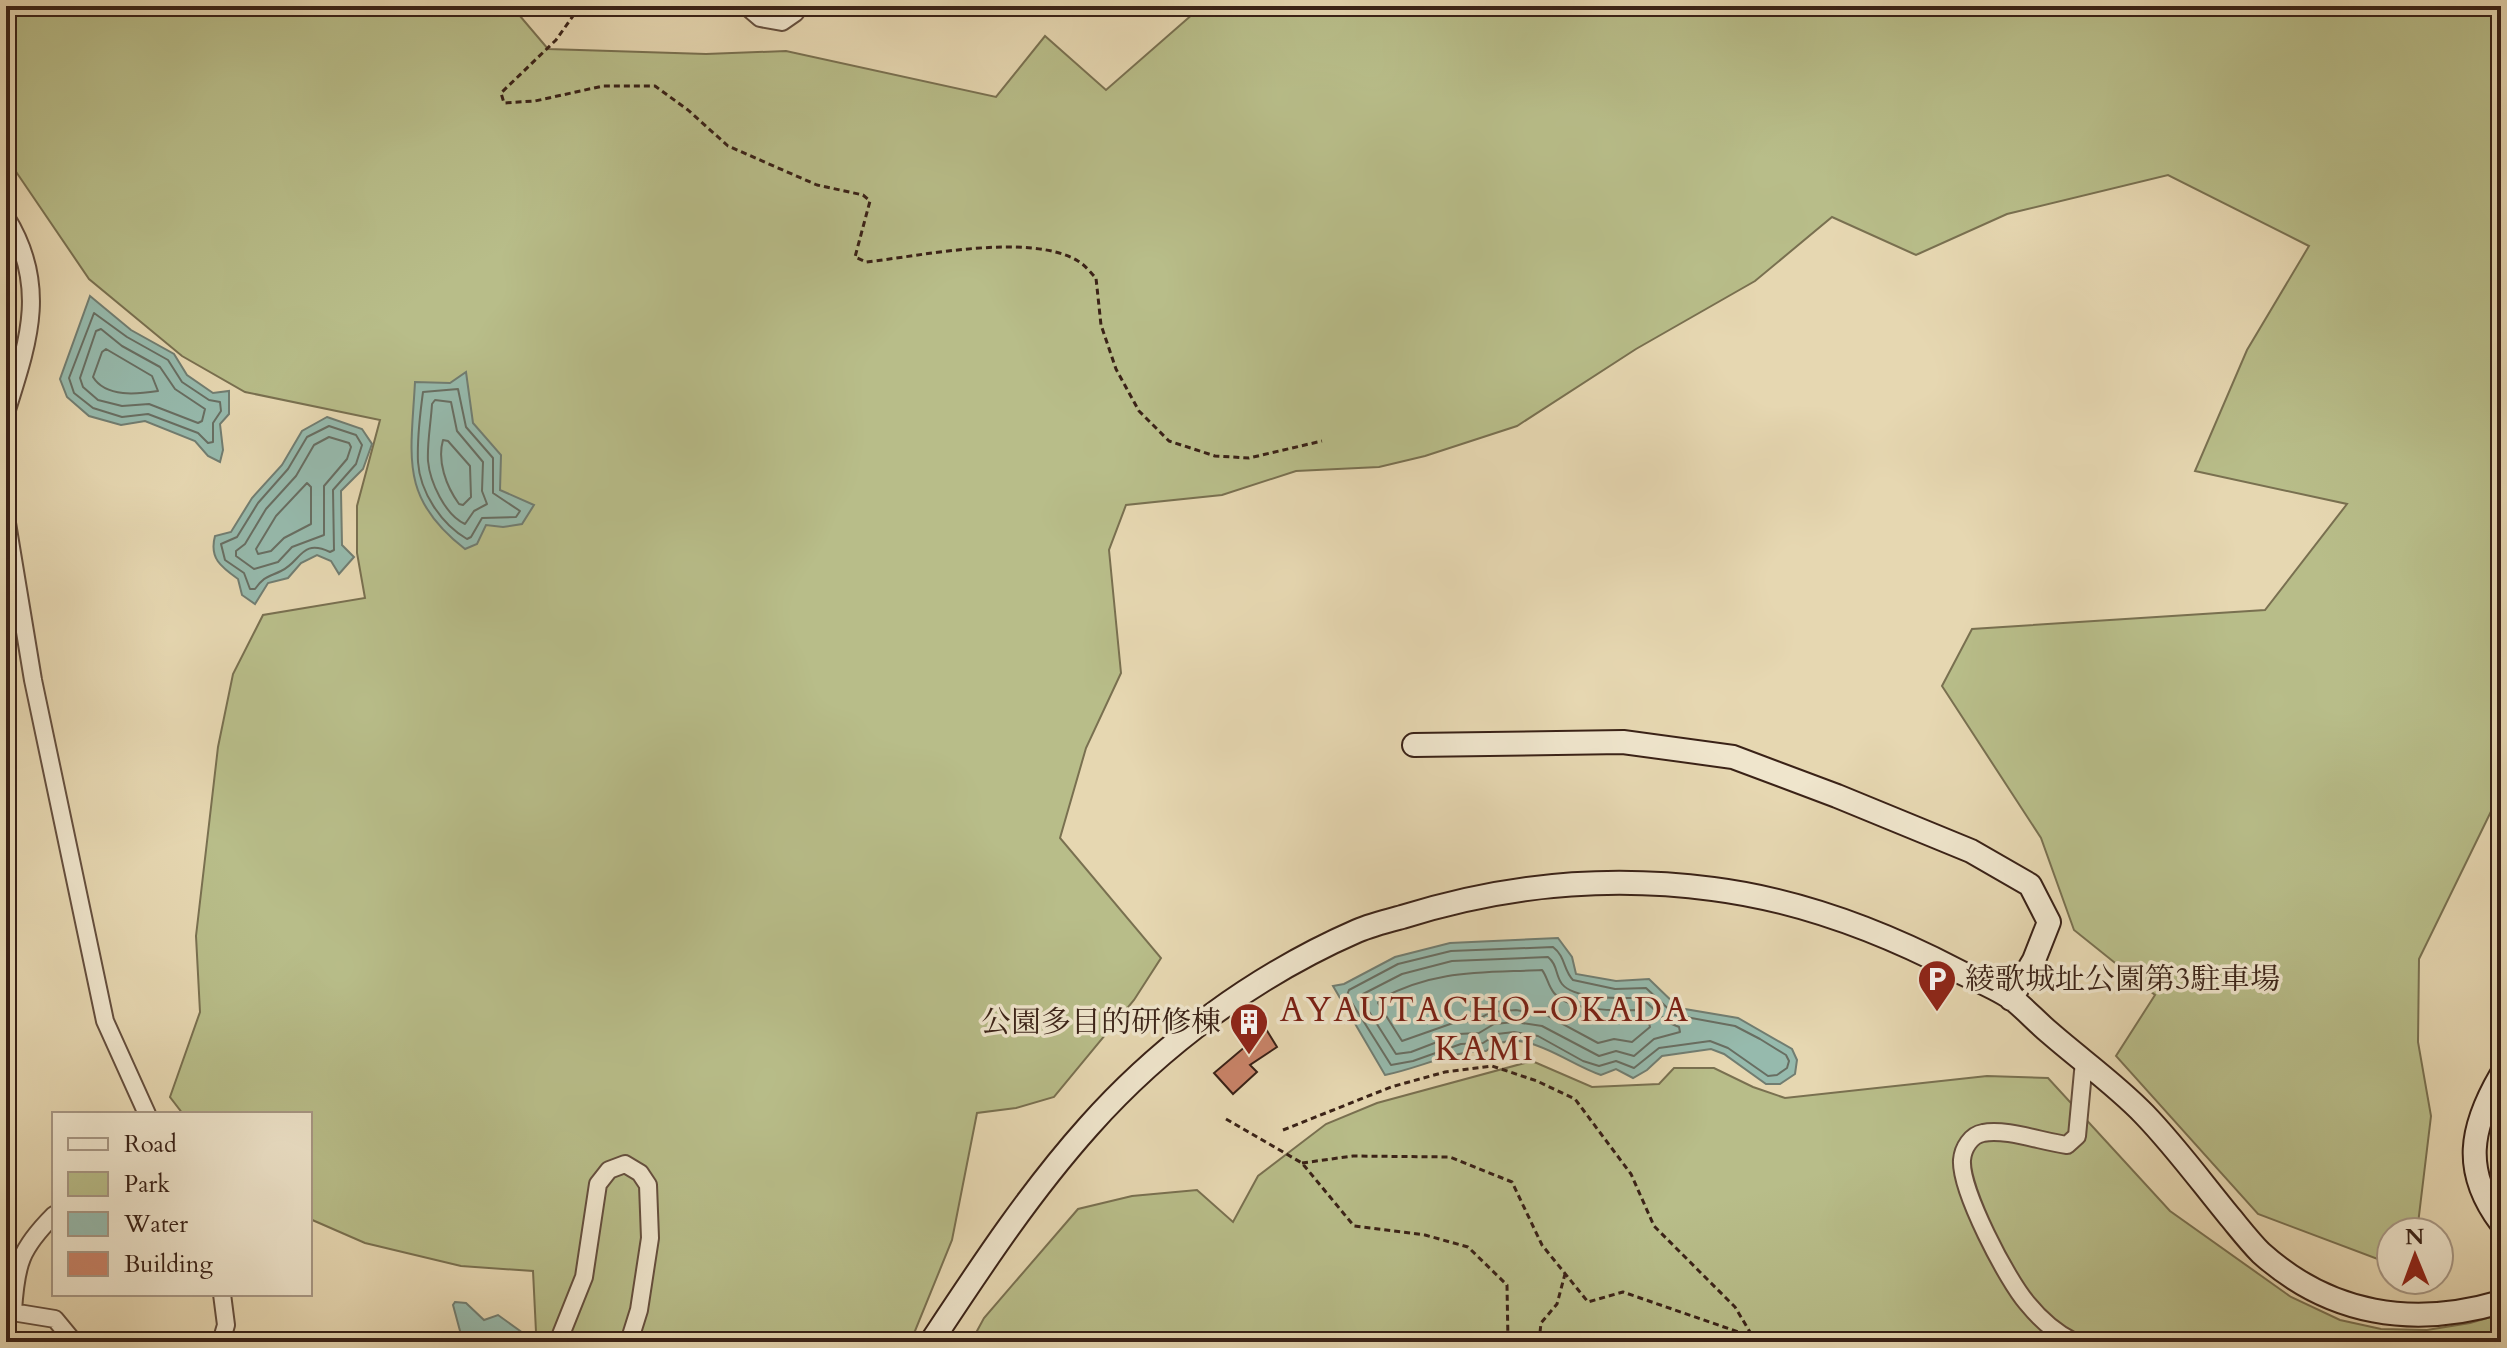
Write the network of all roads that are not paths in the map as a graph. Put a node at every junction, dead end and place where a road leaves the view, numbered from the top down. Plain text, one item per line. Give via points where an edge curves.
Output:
1 (746, 6) edge
2 (800, 6) edge
3 (6, 217) edge
4 (6, 413) edge
5 (6, 517) edge
6 (1414, 745) dead end
7 (2011, 999) junction
8 (2084, 1061) junction
9 (2501, 1075) edge
10 (146, 1112) edge
11 (52, 1217) edge
12 (2501, 1223) edge
13 (222, 1296) edge
14 (2501, 1302) edge
15 (9, 1311) edge
16 (74, 1342) edge
17 (221, 1342) edge
18 (558, 1342) edge
19 (629, 1342) edge
20 (931, 1342) edge
21 (2074, 1342) edge

1 - 2 street via 760,18 782,22
3 - 4 street via 26,260 31,313
5 - 10 street via 33,680 105,1021
6 - 7 street via 1623,742 1733,757 1971,851 2030,885 2049,922
7 - 8 street
7 - 20 street via 1920,951 1836,916 1764,896 1684,885 1593,881 1519,890 1444,904 1359,930 1267,978 1138,1077 1045,1177
8 - 14 street via 2143,1113 2258,1250 2301,1284 2384,1314 2424,1316
8 - 21 street via 2077,1136 2067,1145 1981,1133 1968,1142 1962,1160 1970,1196 2026,1302
9 - 12 street via 2481,1113 2473,1161 2480,1188
11 - 15 street via 19,1261
13 - 17 street via 226,1325
15 - 16 street via 55,1319
18 - 19 street via 584,1277 598,1184 609,1170 625,1164 648,1185 650,1238

